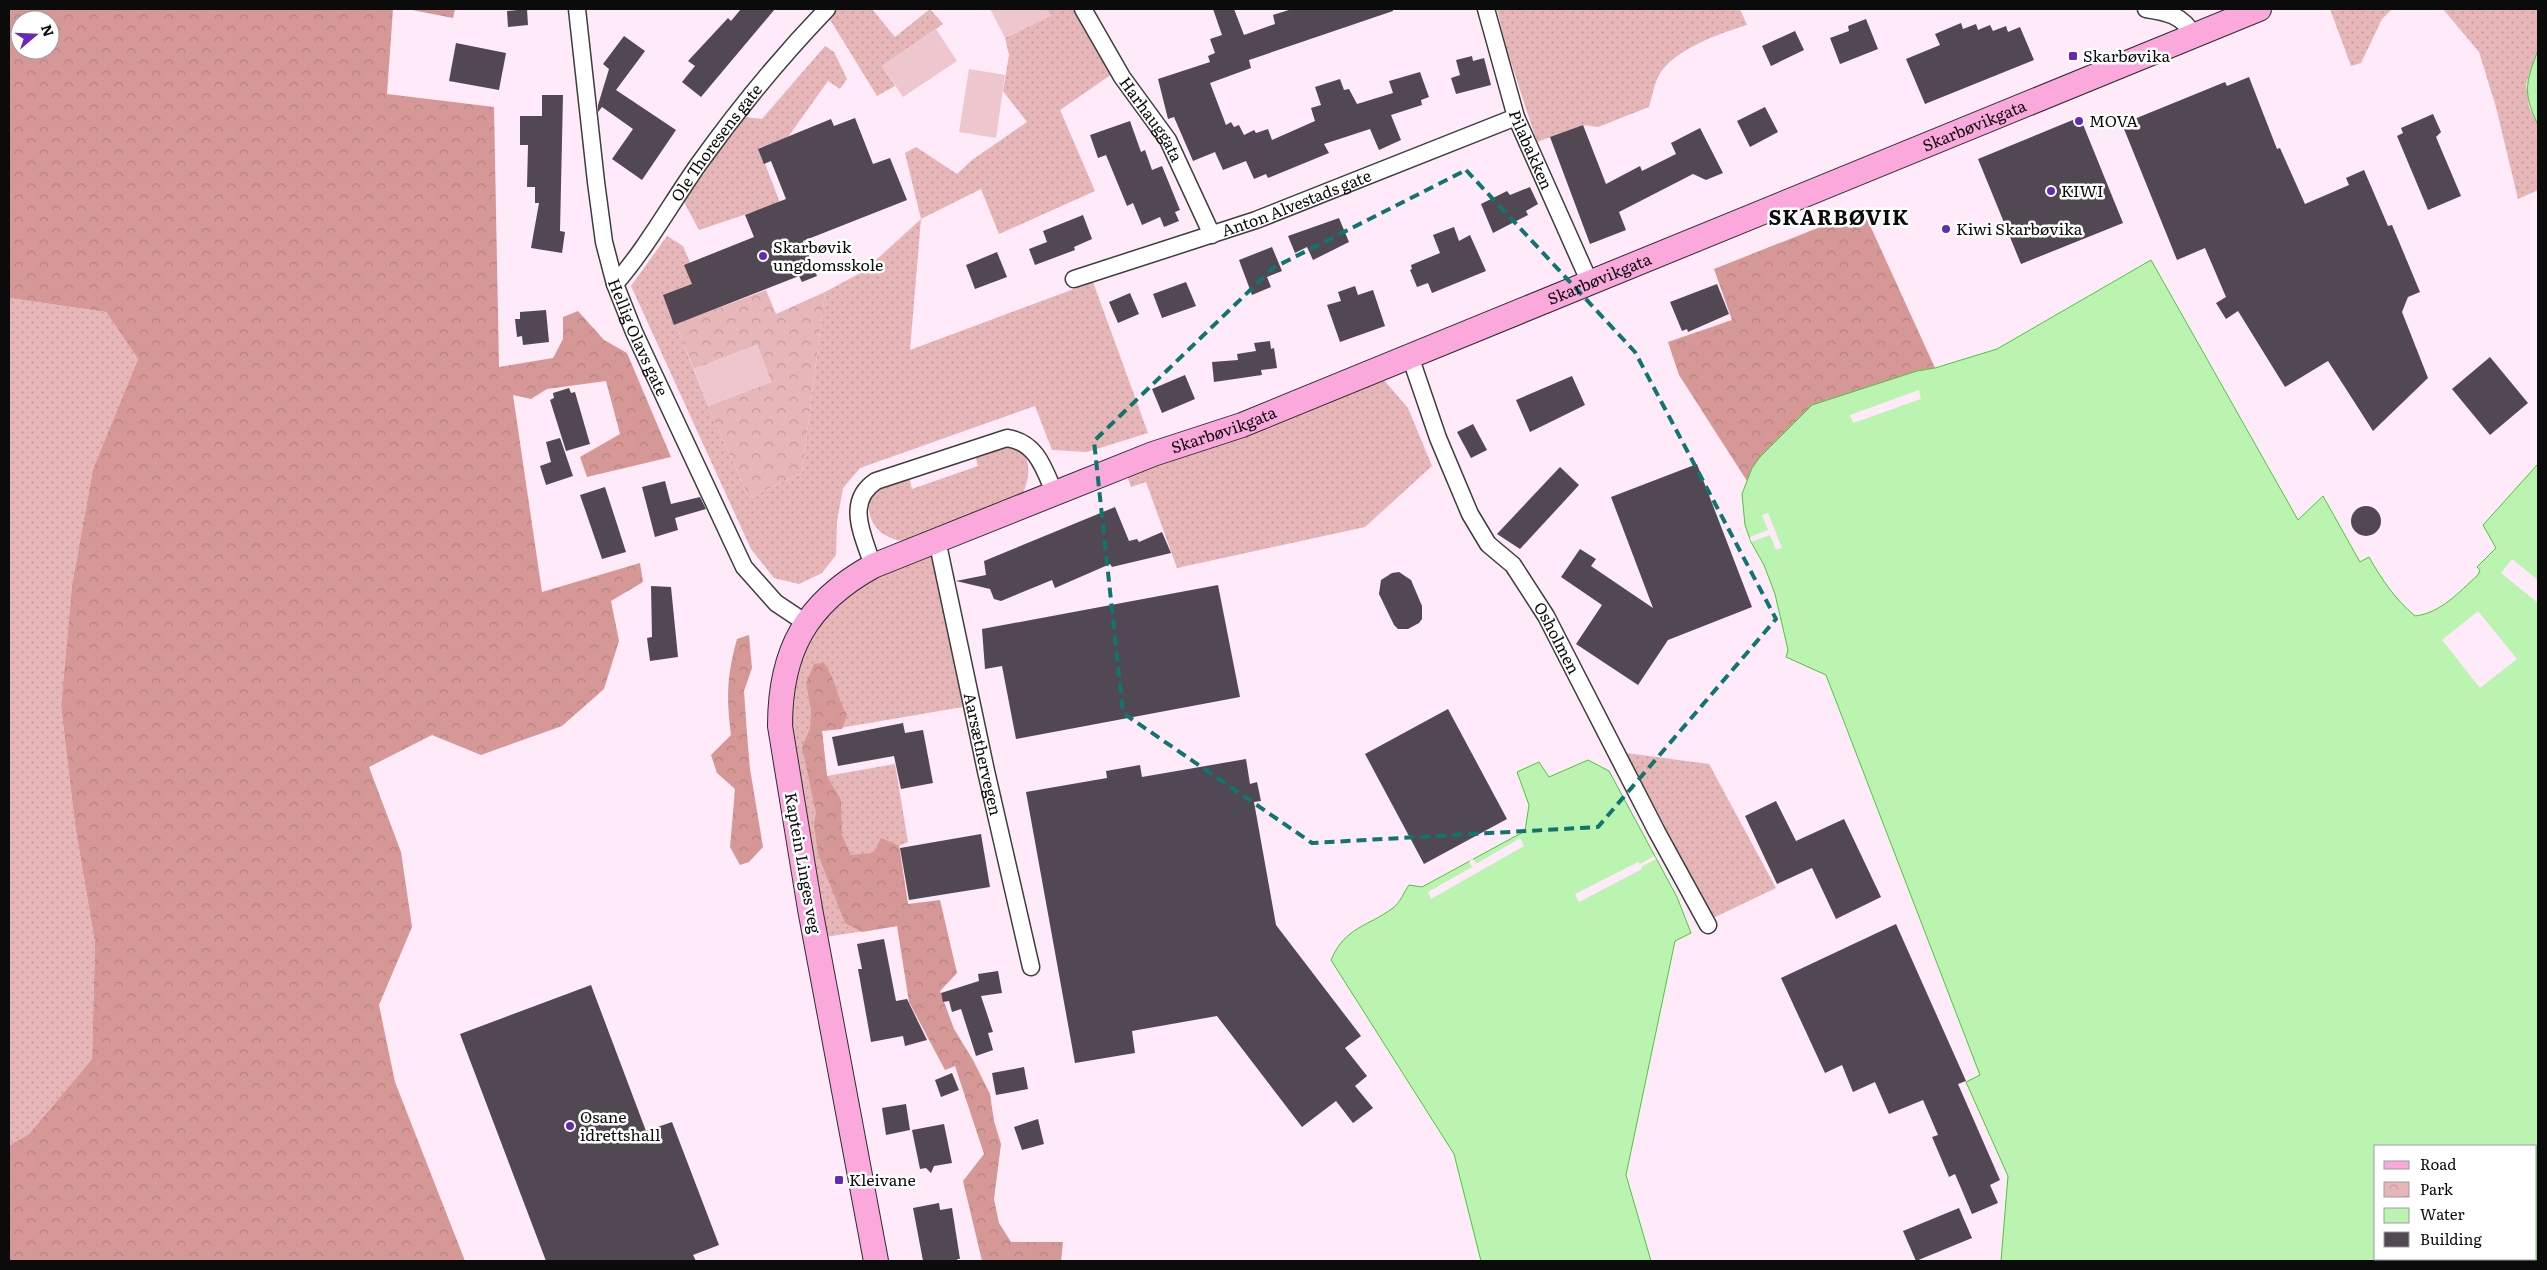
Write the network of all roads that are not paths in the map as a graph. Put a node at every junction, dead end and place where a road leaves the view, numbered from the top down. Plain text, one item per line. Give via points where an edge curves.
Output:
1 (577, 9) edge
2 (827, 9) edge
3 (1083, 9) edge
4 (1486, 9) edge
5 (2146, 9) edge
6 (2259, 9) edge
7 (2193, 35) junction
8 (1516, 117) junction
9 (1212, 235) junction
10 (1074, 279) dead end
11 (1590, 283) junction
12 (615, 284) junction
13 (1410, 356) junction
14 (1054, 492) junction
15 (937, 540) junction
16 (873, 566) junction
17 (806, 623) junction
18 (1708, 925) dead end
19 (1031, 967) dead end
20 (876, 1261) edge

1 - 12 street, Hellig Olavs gate via 598,199 604,242
2 - 12 street, Ole Thoresens gate via 777,61 749,96 697,166 654,234
3 - 9 street, Harhauggata via 1122,77 1168,140
4 - 8 street, Pilabakken
5 - 7 street via 2180,18
6 - 7 main road, Skarbøvikgata
7 - 11 main road, Skarbøvikgata
8 - 9 street, Anton Alvestads gate
8 - 11 street, Pilabakken
9 - 10 street, Anton Alvestads gate
11 - 13 main road, Skarbøvikgata
12 - 17 street, Hellig Olavs gate via 634,332 744,567 776,603
13 - 14 main road, Skarbøvikgata via 1242,425 1153,454
13 - 18 street, Osholmen via 1438,438 1470,514 1488,544 1513,565 1546,616
14 - 15 main road, Skarbøvikgata
14 - 16 street via 1036,455 1022,441 1007,438 876,480 864,491 857,510
15 - 16 main road, Kaptein Linges veg
15 - 19 street, Aarsæthervegen
16 - 17 main road, Kaptein Linges veg via 832,593
17 - 20 main road, Kaptein Linges veg via 791,652 784,675 780,699 782,741

